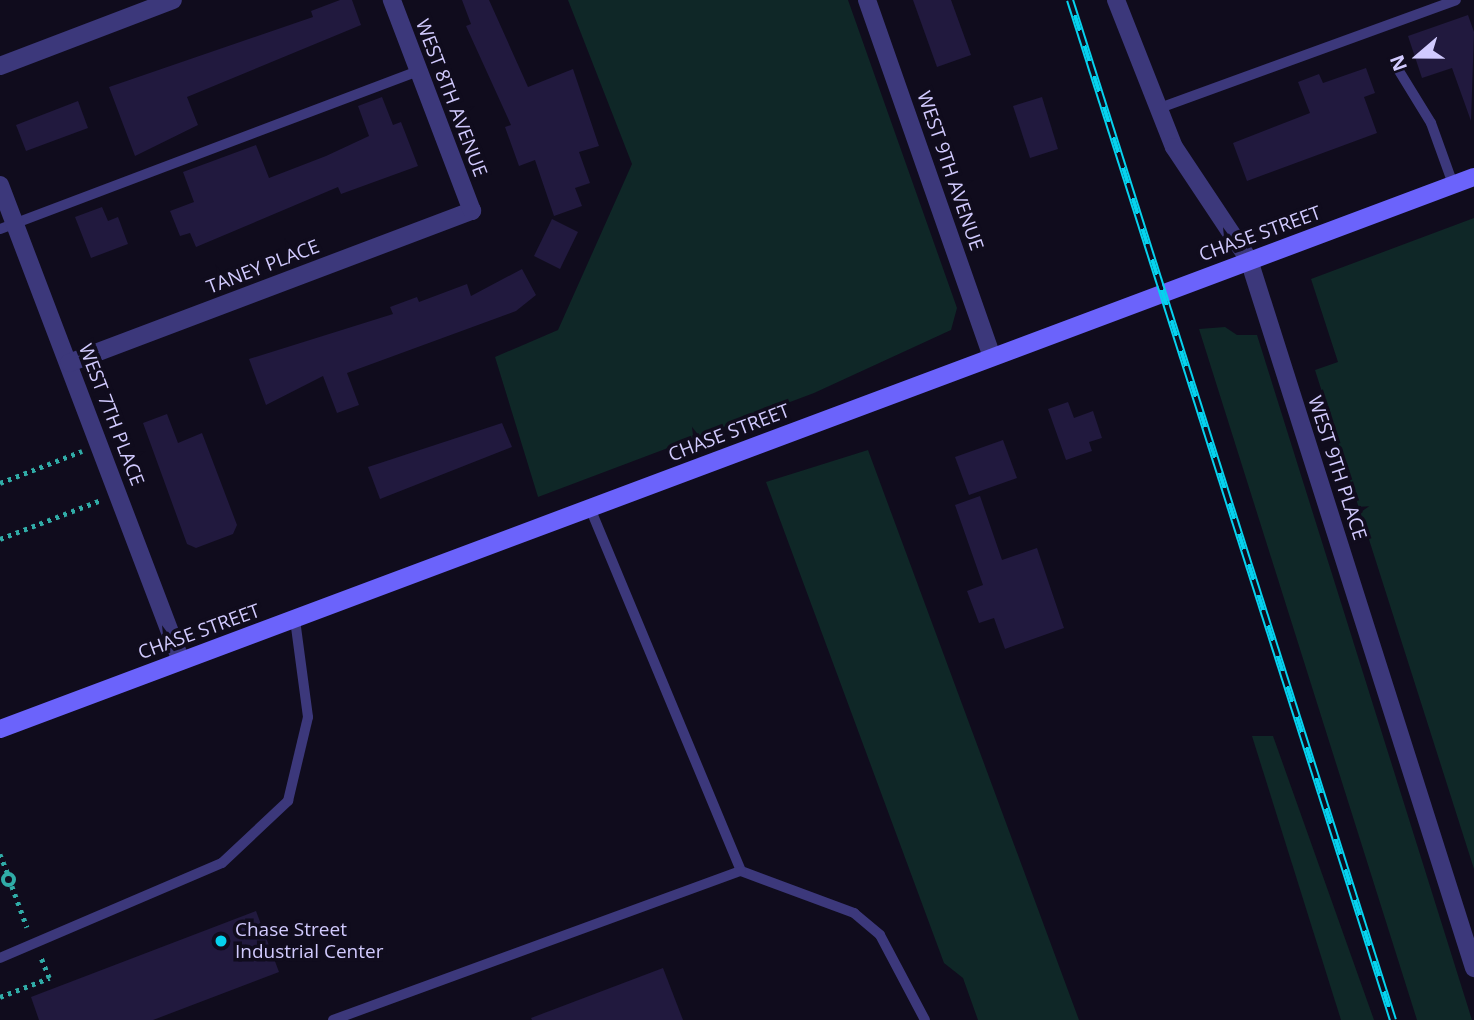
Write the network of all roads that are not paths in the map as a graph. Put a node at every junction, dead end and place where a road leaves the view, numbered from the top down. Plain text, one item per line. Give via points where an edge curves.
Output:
1 (173, 0) edge
2 (392, 0) edge
3 (867, 0) edge
4 (1116, 0) edge
5 (1456, 0) edge
6 (0, 66) edge
7 (1396, 66) dead end
8 (418, 71) junction
9 (1156, 109) junction
10 (1474, 177) edge
11 (1454, 184) junction
12 (0, 185) edge
13 (472, 211) joint
14 (7, 226) edge
15 (1249, 260) junction
16 (992, 356) junction
17 (69, 363) junction
18 (590, 508) junction
19 (295, 618) junction
20 (181, 661) junction
21 (0, 729) edge
22 (741, 871) junction
23 (0, 958) edge
24 (1474, 968) edge
25 (333, 1020) edge
26 (925, 1020) edge

1 - 6 street
2 - 8 street, WEST 8TH AVENUE
3 - 16 street, WEST 9TH AVENUE
4 - 9 street, WEST 9TH PLACE
5 - 9 lane
7 - 11 lane via 1431,123
8 - 13 street, WEST 8TH AVENUE
8 - 14 lane
9 - 15 street, WEST 9TH PLACE via 1194,181
10 - 11 street, CHASE STREET
11 - 15 street, CHASE STREET
12 - 14 street, WEST 7TH PLACE
13 - 17 street, TANEY PLACE
14 - 17 street, WEST 7TH PLACE
15 - 16 street, CHASE STREET
15 - 24 street, WEST 9TH PLACE
16 - 18 street, CHASE STREET
17 - 20 street, WEST 7TH PLACE
18 - 19 street, CHASE STREET
18 - 22 lane
19 - 20 street, CHASE STREET
19 - 23 lane via 308,717 288,801 222,863
20 - 21 street, CHASE STREET
22 - 25 lane
22 - 26 lane via 854,912 880,935

